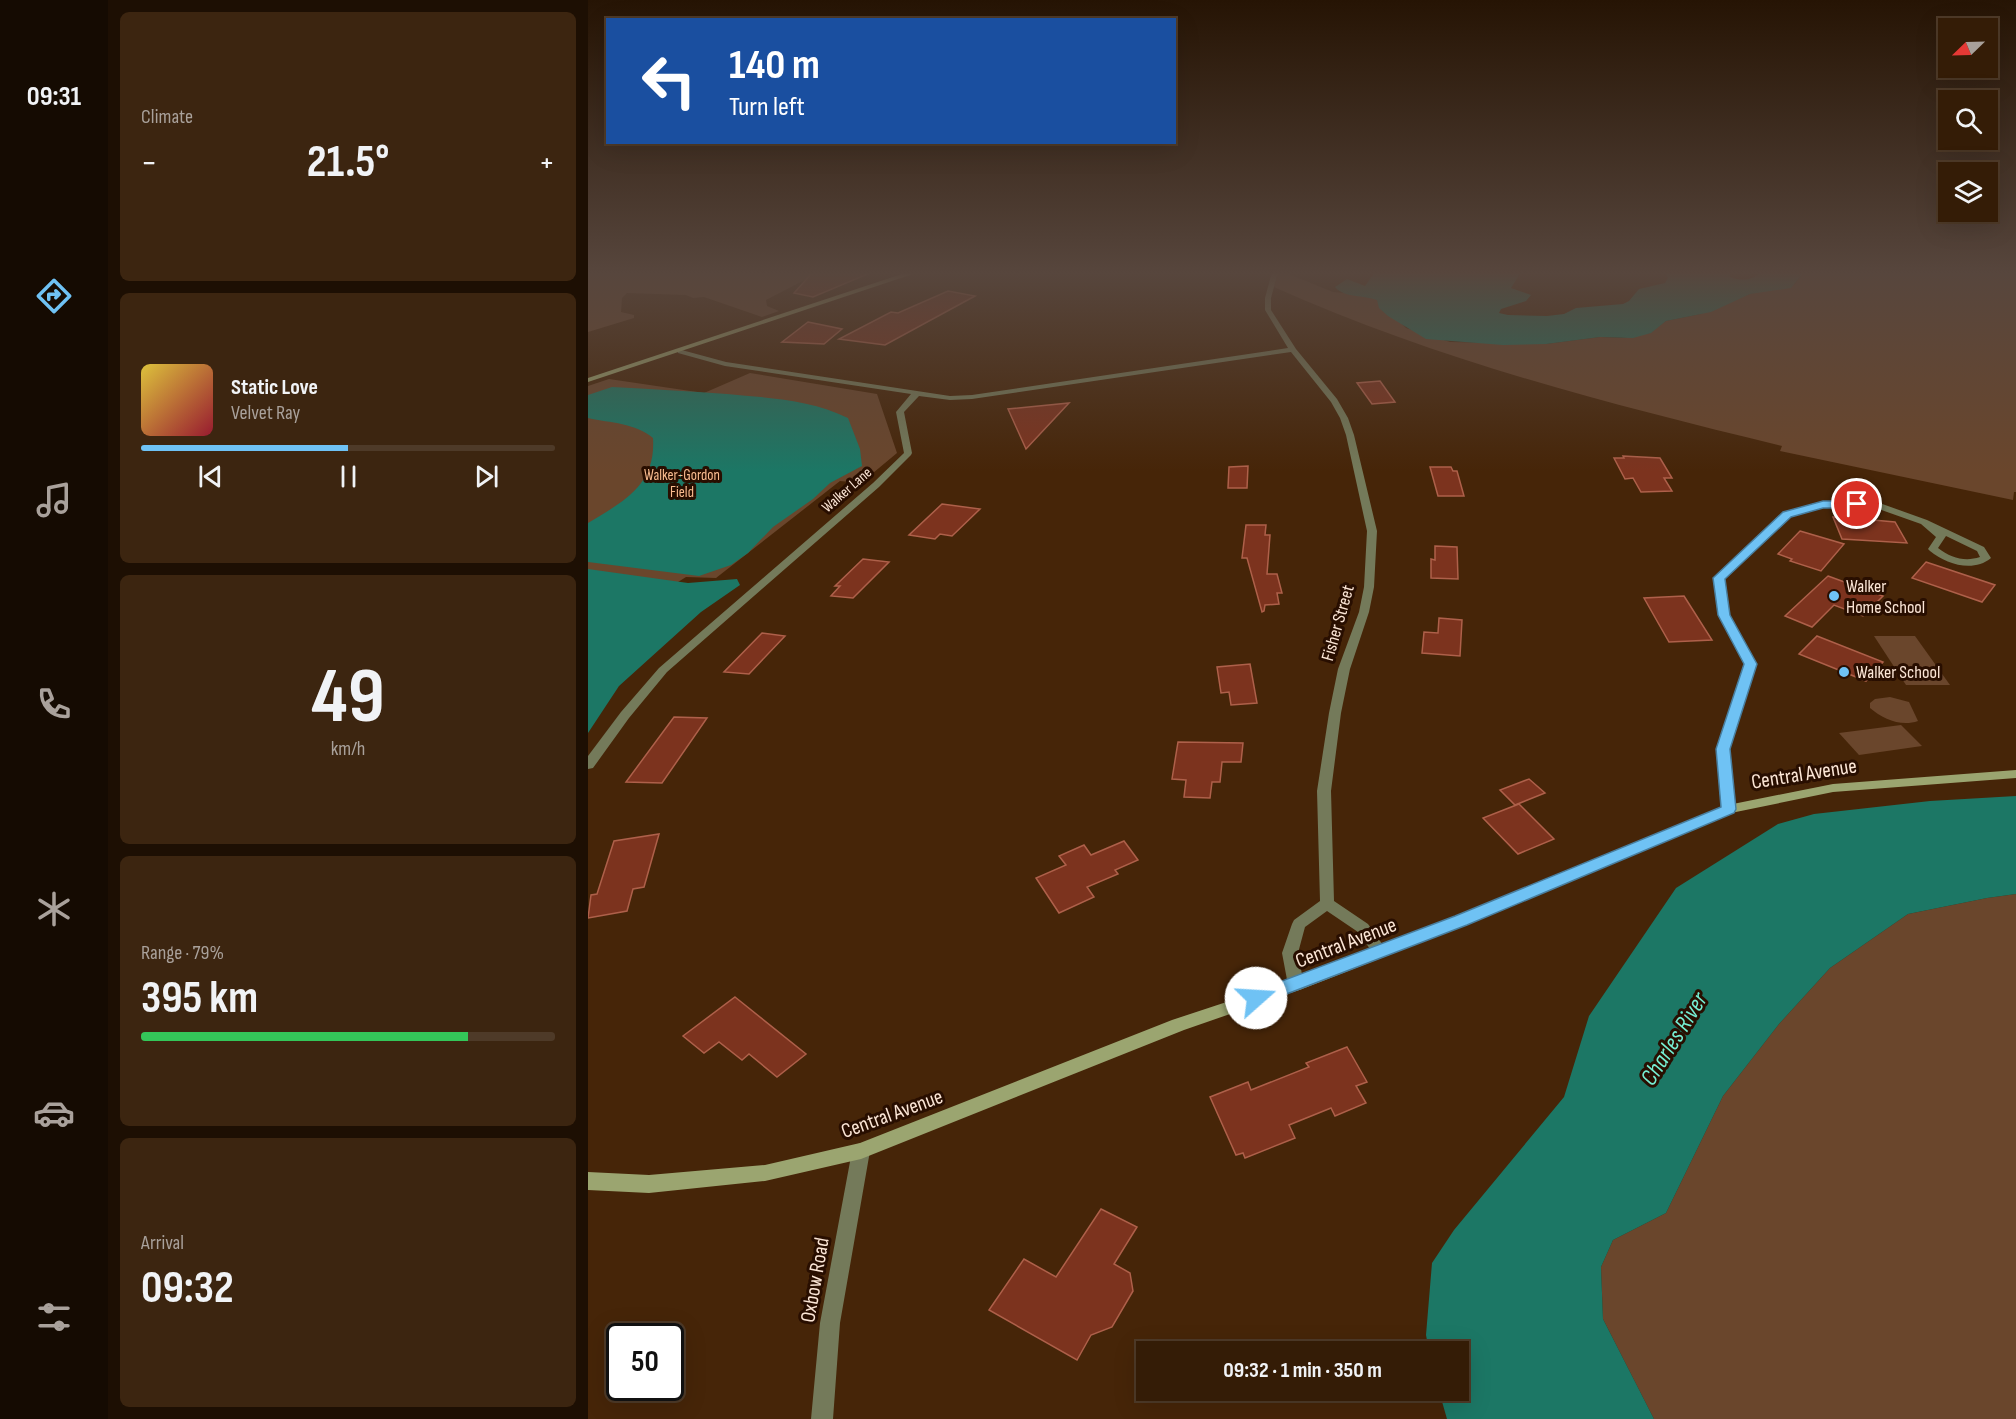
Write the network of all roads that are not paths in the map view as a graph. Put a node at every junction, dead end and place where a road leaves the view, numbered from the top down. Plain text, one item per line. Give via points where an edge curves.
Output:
1 (719, 338) edge
2 (1286, 338) edge
3 (1293, 350) junction
4 (681, 351) junction
5 (588, 380) edge
6 (917, 393) junction
7 (1924, 522) junction
8 (588, 765) edge
9 (2016, 774) edge
10 (1728, 809) junction
11 (1328, 903) junction
12 (1380, 952) junction
13 (1296, 985) junction
14 (861, 1151) junction
15 (588, 1181) edge
16 (822, 1419) edge

1 - 4 main road
2 - 3 street, Fisher Street
3 - 6 street via 972,398
3 - 11 street, Fisher Street via 1344,418 1372,531 1369,587 1344,669 1324,791
4 - 5 main road
4 - 6 street via 725,364
6 - 8 street, Walker Lane via 900,412 908,453 897,467 663,670
7 - 7 street via 1981,549 1986,558 1978,563 1943,557 1933,549 1941,536
7 - 10 street via 1874,504 1823,504 1787,515 1719,578 1724,615 1751,664 1723,749
9 - 10 main road, Central Avenue via 1833,788
10 - 12 main road, Central Avenue
11 - 12 street via 1363,928
11 - 13 street via 1299,924 1290,953
12 - 13 main road, Central Avenue
13 - 14 main road, Central Avenue via 1178,1025
14 - 15 main road, Central Avenue via 765,1173 649,1184
14 - 16 street, Oxbow Road via 830,1323

